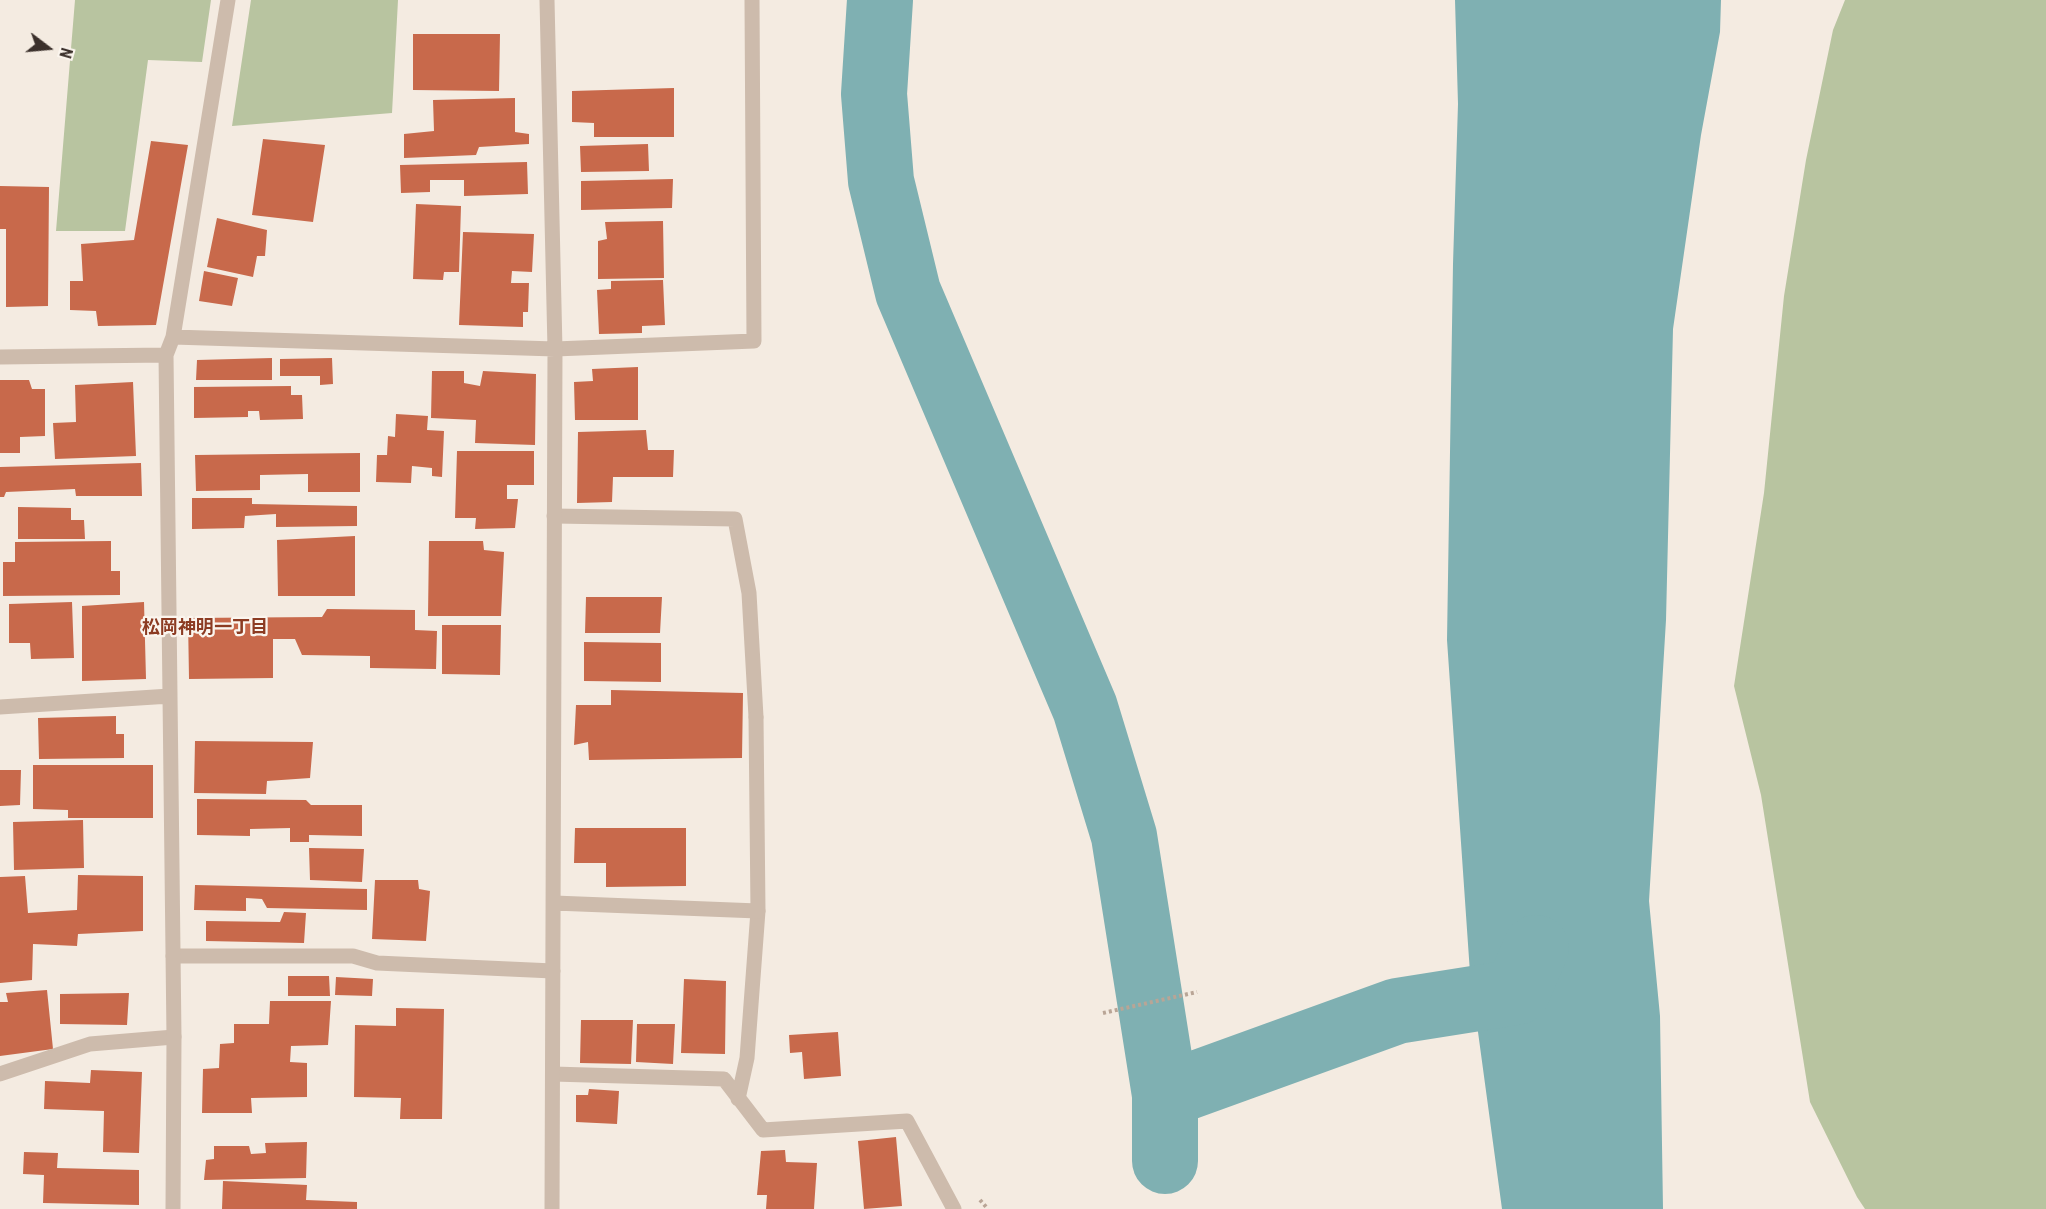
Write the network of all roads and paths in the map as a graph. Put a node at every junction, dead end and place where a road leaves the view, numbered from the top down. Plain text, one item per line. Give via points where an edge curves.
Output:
1 (228, 0) edge
2 (547, 0) edge
3 (752, 0) edge
4 (173, 337) junction
5 (555, 348) junction
6 (166, 355) junction
7 (0, 357) edge
8 (554, 516) junction
9 (170, 696) junction
10 (0, 707) edge
11 (554, 903) junction
12 (758, 911) junction
13 (173, 956) junction
14 (553, 971) junction
15 (1197, 992) dead end
16 (1103, 1013) dead end
17 (174, 1037) junction
18 (0, 1074) edge
19 (553, 1074) junction
20 (738, 1099) junction
21 (173, 1209) edge
22 (552, 1209) edge
23 (954, 1209) edge

1 - 4 street
2 - 5 street
3 - 5 street via 754,341
4 - 5 street
4 - 6 street
5 - 8 street
6 - 7 street
6 - 9 street
8 - 11 street
8 - 12 street via 735,519 749,593 756,717
9 - 10 street
9 - 13 street
11 - 12 street
11 - 14 street
12 - 20 street via 747,1058
13 - 14 street via 353,956 377,963
13 - 17 street
14 - 19 street
15 - 16 path
17 - 18 street via 90,1044
17 - 21 street
19 - 20 street via 724,1079
19 - 22 street
20 - 23 street via 763,1130 907,1121

